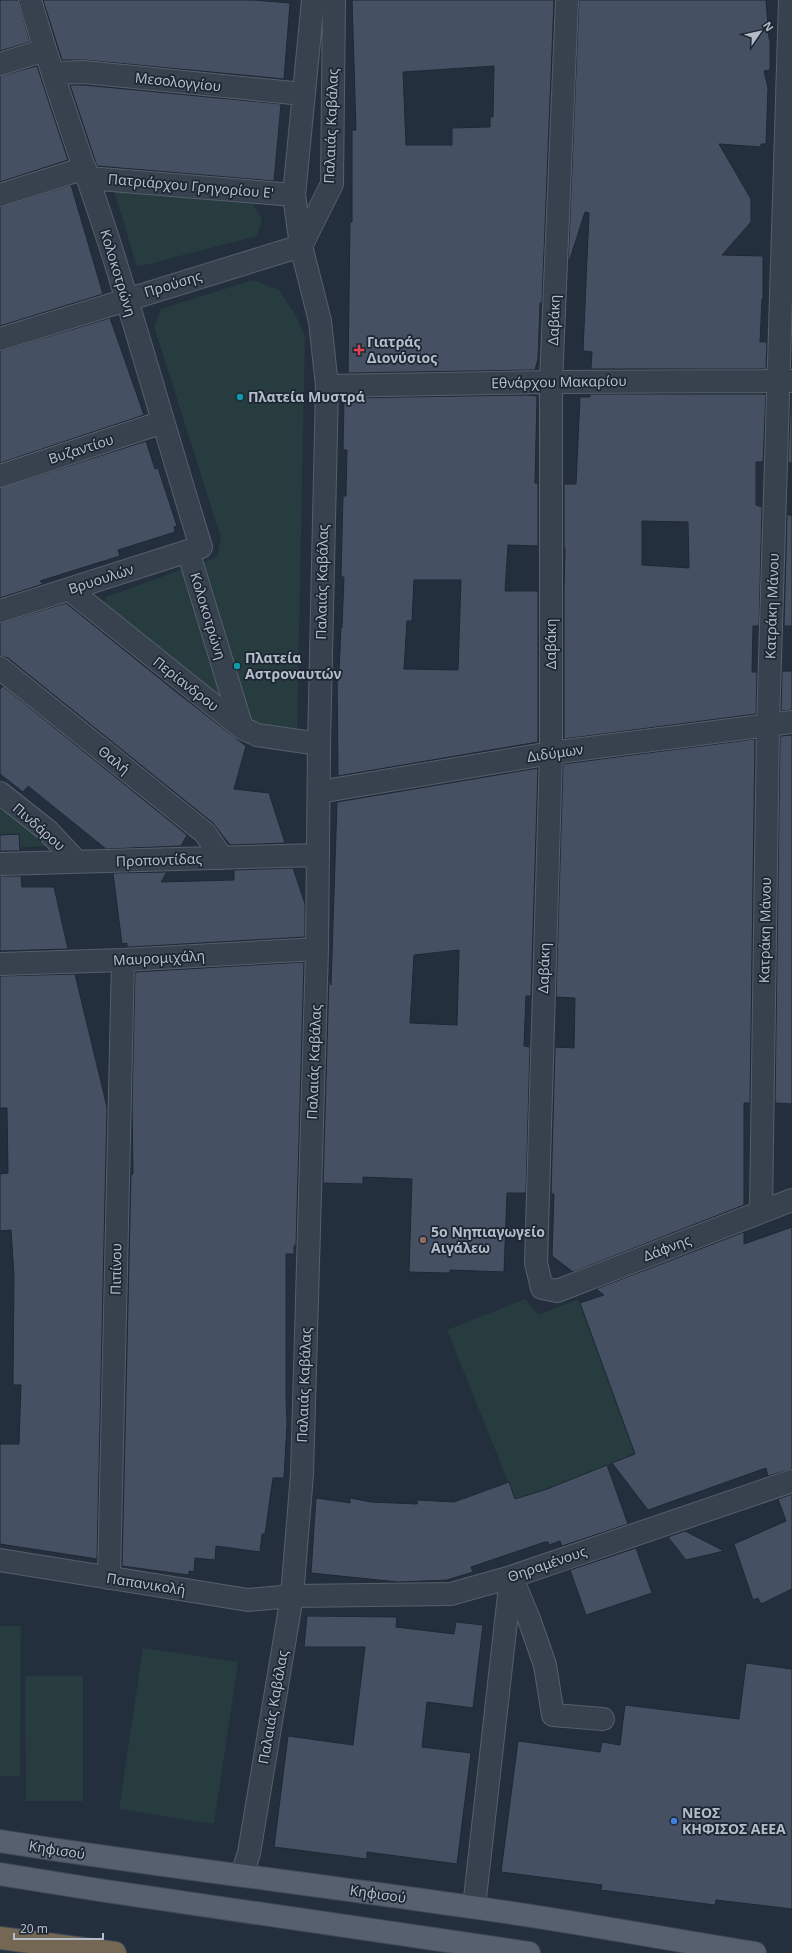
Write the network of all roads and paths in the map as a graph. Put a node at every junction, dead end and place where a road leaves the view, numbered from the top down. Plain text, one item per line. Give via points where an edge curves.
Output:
1 (30, 0) edge
2 (313, 0) edge
3 (334, 0) edge
4 (567, 0) edge
5 (790, 0) edge
6 (45, 50) junction
7 (0, 64) edge
8 (53, 73) junction
9 (303, 94) junction
10 (87, 173) junction
11 (0, 195) edge
12 (294, 195) junction
13 (301, 246) junction
14 (127, 298) junction
15 (0, 339) edge
16 (551, 382) junction
17 (785, 382) edge
18 (327, 386) junction
19 (163, 422) junction
20 (0, 476) edge
21 (195, 549) junction
22 (70, 590) junction
23 (0, 611) edge
24 (0, 668) edge
25 (792, 722) edge
26 (768, 725) junction
27 (242, 728) junction
28 (318, 744) junction
29 (551, 754) junction
30 (319, 792) junction
31 (0, 793) edge
32 (318, 855) junction
33 (222, 858) junction
34 (78, 862) junction
35 (0, 864) edge
36 (317, 949) junction
37 (124, 960) junction
38 (0, 964) edge
39 (792, 1200) edge
40 (761, 1212) junction
41 (542, 1288) joint
42 (792, 1480) edge
43 (0, 1560) edge
44 (511, 1577) junction
45 (109, 1578) junction
46 (292, 1596) junction
47 (603, 1719) dead end
48 (0, 1841) edge
49 (0, 1874) edge
50 (242, 1875) junction
51 (474, 1907) junction
52 (0, 1938) edge
53 (115, 1953) edge
54 (529, 1953) edge
55 (755, 1953) edge

1 - 6 street, Κολοκοτρώνη
2 - 9 street, Παλαιάς Καβάλας
3 - 13 street, Παλαιάς Καβάλας via 332,184
4 - 16 street, Δαβάκη
5 - 17 street, Κατράκη Μάνου
6 - 7 street
6 - 8 street, Κολοκοτρώνη
8 - 9 street, Μεσολογγίου via 84,72
8 - 10 street, Κολοκοτρώνη
9 - 12 street, Παλαιάς Καβάλας
10 - 11 street, Πατριάρχου Γρηγορίου Ε'
10 - 12 street, Πατριάρχου Γρηγορίου Ε'
10 - 14 street, Κολοκοτρώνη
12 - 13 street, Παλαιάς Καβάλας
13 - 14 street, Προύσης
13 - 18 street, Παλαιάς Καβάλας via 320,321
14 - 15 street, Προύσης
14 - 19 street, Κολοκοτρώνη
16 - 17 street, Εθνάρχου Μακαρίου
16 - 18 street, Εθνάρχου Μακαρίου
16 - 29 street, Δαβάκη
17 - 26 street, Κατράκη Μάνου
18 - 28 street, Παλαιάς Καβάλας
19 - 20 street, Βυζαντίου
19 - 21 street, Κολοκοτρώνη
21 - 22 street, Βρυουλών
21 - 27 street, Κολοκοτρώνη
22 - 23 street, Βρυουλών
22 - 27 street, Περίανδρου
24 - 33 street, Θαλή via 205,833
25 - 26 street, Διδύμων
26 - 29 street, Διδύμων
26 - 40 street, Κατράκη Μάνου
27 - 28 street, Περίανδρου via 257,734
28 - 30 street, Παλαιάς Καβάλας
29 - 30 street, Διδύμων
29 - 41 street, Δαβάκη via 536,1263
30 - 32 street, Παλαιάς Καβάλας
31 - 34 street, Πινδάρου via 48,831
32 - 33 street, Προποντίδας
32 - 36 street, Παλαιάς Καβάλας
33 - 34 street, Προποντίδας
34 - 35 street, Προποντίδας
36 - 37 street, Μαυρομιχάλη
36 - 46 street, Παλαιάς Καβάλας via 302,1474
37 - 38 street, Μαυρομιχάλη
37 - 45 street, Πιπίνου
39 - 40 street, Δάφνης
40 - 41 street, Δάφνης via 557,1291
42 - 44 street, Θηραμένους
43 - 45 street, Παπανικολή
44 - 46 street, Θηραμένους via 451,1594
44 - 47 street via 545,1665 553,1715
44 - 51 street
45 - 46 street, Παπανικολή via 248,1600
46 - 50 street, Παλαιάς Καβάλας via 249,1853
48 - 50 main road, Κηφισού via 112,1859
49 - 54 main road
50 - 51 main road, Κηφισού
51 - 55 main road, Κηφισού
52 - 53 highway

